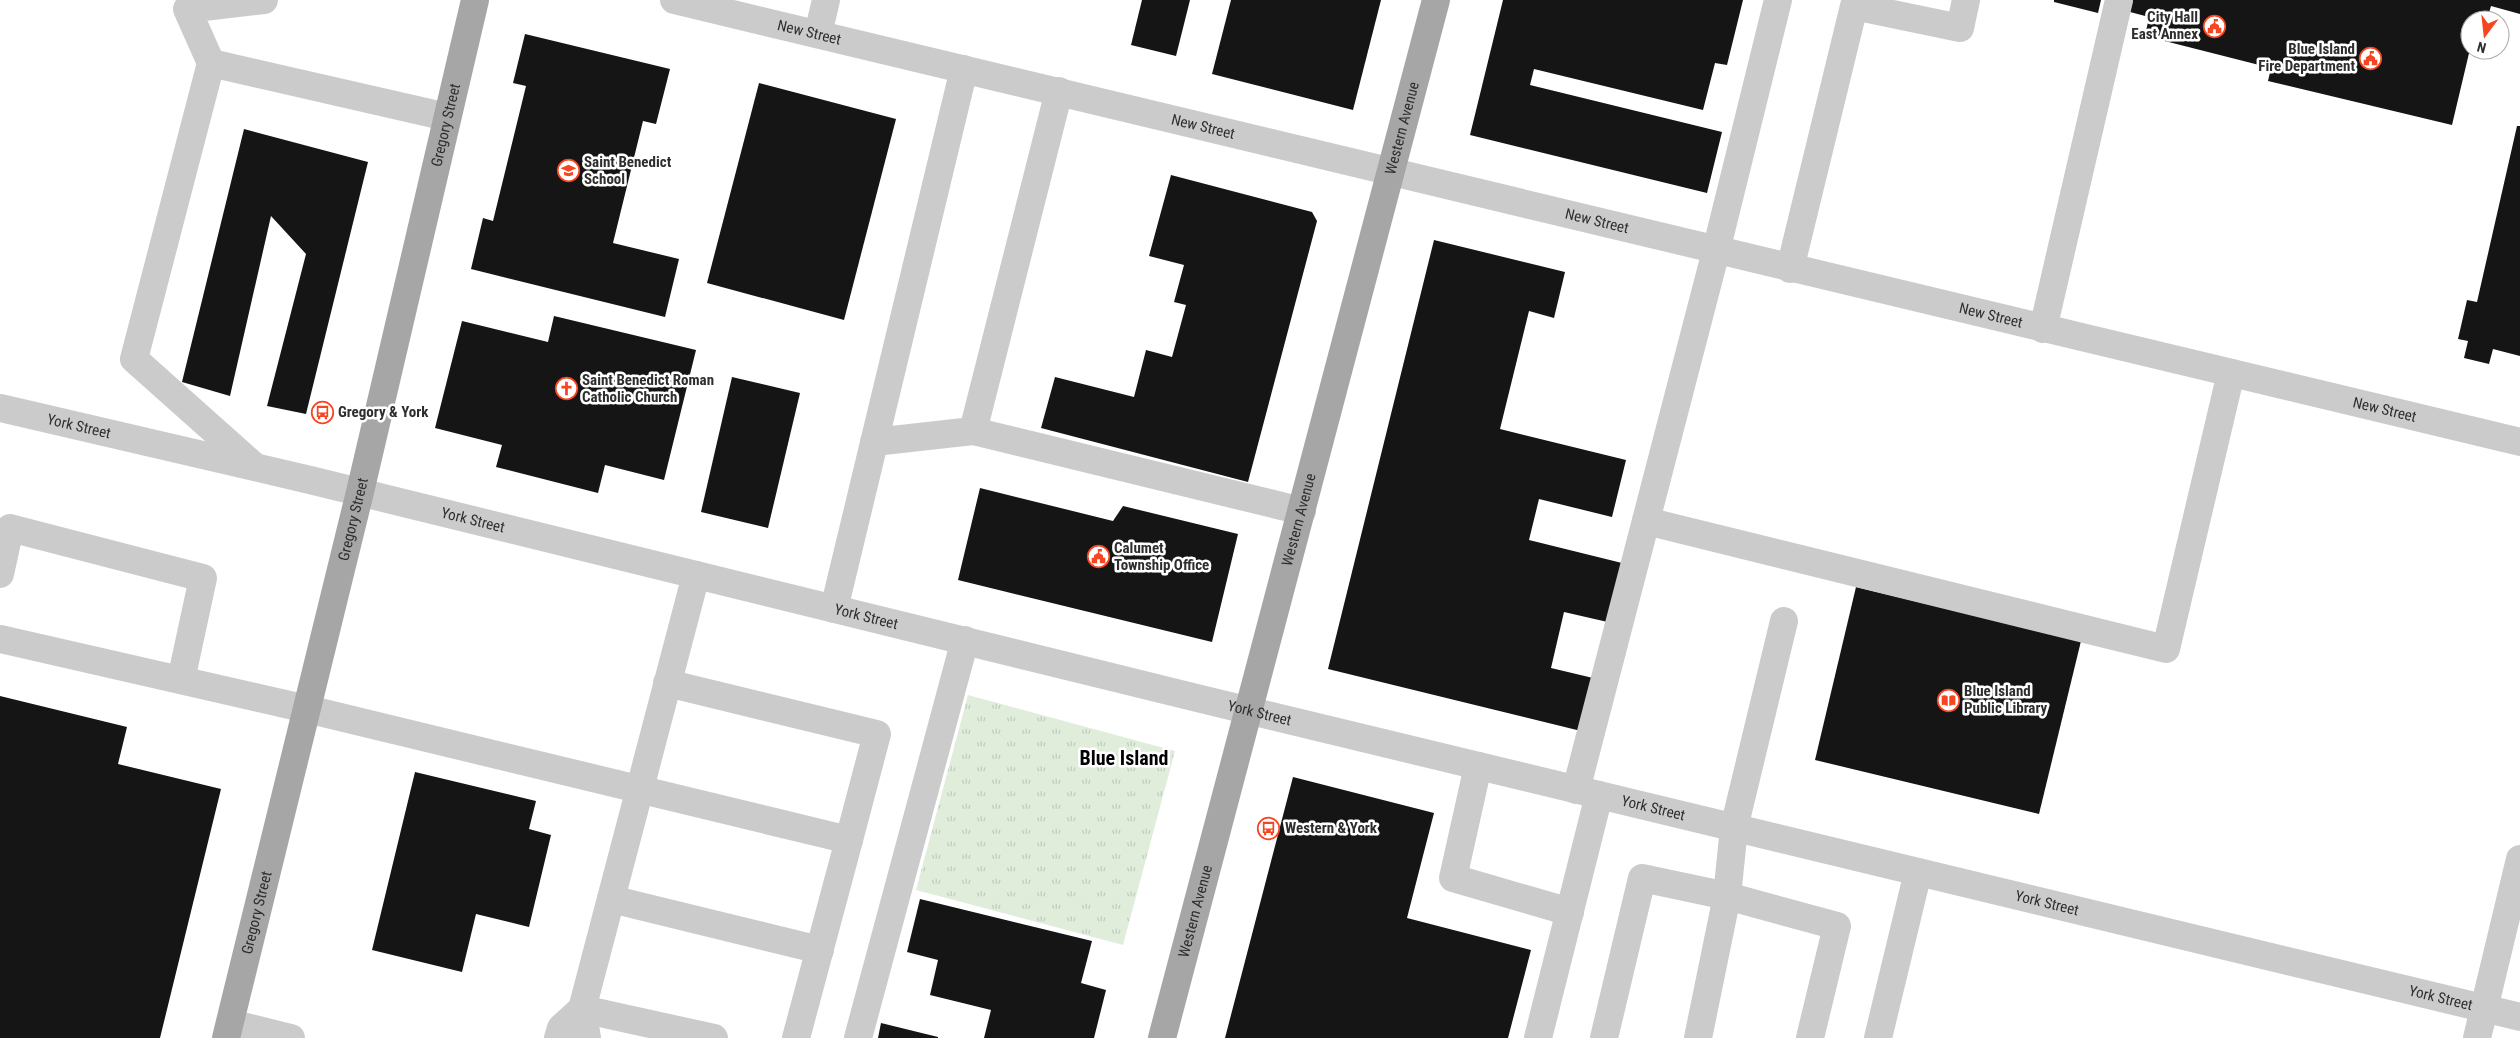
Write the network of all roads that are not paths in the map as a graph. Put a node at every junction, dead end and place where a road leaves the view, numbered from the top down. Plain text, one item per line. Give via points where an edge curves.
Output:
1 (264, 0) edge
2 (475, 0) edge
3 (674, 0) edge
4 (826, 0) edge
5 (1436, 0) edge
6 (1778, 0) edge
7 (1966, 0) edge
8 (2119, 0) edge
9 (818, 34) junction
10 (211, 63) junction
11 (964, 69) junction
12 (1059, 91) junction
13 (447, 117) junction
14 (1390, 173) junction
15 (1716, 251) junction
16 (1790, 269) junction
17 (2044, 329) junction
18 (2231, 373) junction
19 (0, 408) edge
20 (973, 431) junction
21 (874, 442) junction
22 (2520, 442) edge
23 (256, 468) junction
24 (360, 492) junction
25 (1302, 511) junction
26 (1646, 521) junction
27 (0, 574) edge
28 (696, 575) junction
29 (834, 609) junction
30 (1784, 621) dead end
31 (0, 639) edge
32 (965, 640) junction
33 (181, 680) junction
34 (668, 683) junction
35 (307, 709) junction
36 (1250, 711) junction
37 (1478, 766) junction
38 (640, 789) junction
39 (1587, 792) junction
40 (1734, 828) junction
41 (850, 840) junction
42 (2520, 859) edge
43 (1918, 872) junction
44 (1727, 896) junction
45 (611, 899) junction
46 (1570, 912) junction
47 (820, 950) junction
48 (2484, 1008) junction
49 (582, 1009) junction
50 (2520, 1017) edge
51 (228, 1030) edge
52 (291, 1038) edge
53 (558, 1038) edge
54 (587, 1038) edge
55 (714, 1038) edge
56 (796, 1038) edge
57 (858, 1038) edge
58 (1162, 1038) edge
59 (1538, 1038) edge
60 (1604, 1038) edge
61 (1698, 1038) edge
62 (1810, 1038) edge
63 (1878, 1038) edge
64 (2477, 1038) edge

1 - 10 street via 187,9
2 - 13 main road, Gregory Street
3 - 9 street, New Street
4 - 9 street
5 - 14 main road, Western Avenue
6 - 15 street
7 - 16 street via 1960,28 1854,6
8 - 17 street
9 - 11 street, New Street
10 - 13 street
10 - 23 street via 134,359
11 - 12 street, New Street
11 - 21 street
12 - 14 street, New Street
12 - 20 street
13 - 24 main road, Gregory Street
14 - 15 street, New Street
14 - 25 main road, Western Avenue
15 - 16 street, New Street
15 - 26 street
16 - 17 street, New Street
17 - 18 street, New Street
18 - 22 street, New Street
18 - 26 street via 2166,649
19 - 23 street, York Street
20 - 21 street
20 - 25 street
21 - 29 street
23 - 24 street, York Street
24 - 28 street, York Street
24 - 35 main road, Gregory Street
25 - 36 main road, Western Avenue
26 - 39 street
27 - 33 street via 10,528 203,578
28 - 29 street, York Street
28 - 34 street
29 - 32 street, York Street
30 - 40 street
31 - 33 street
32 - 36 street, York Street
32 - 57 street
33 - 35 street
34 - 38 street
34 - 41 street via 877,734
35 - 38 street
35 - 51 main road, Gregory Street
36 - 37 street, York Street
36 - 58 main road, Western Avenue
37 - 39 street, York Street
37 - 46 street via 1453,878
38 - 41 street
38 - 45 street
39 - 40 street, York Street
39 - 46 street
40 - 43 street, York Street
40 - 44 street
41 - 47 street
42 - 48 street
43 - 48 street, York Street
43 - 63 street
44 - 60 street via 1642,878
44 - 61 street
44 - 62 street via 1837,926
45 - 47 street
45 - 49 street
46 - 59 street
47 - 56 street
48 - 50 street, York Street
48 - 64 street
49 - 53 street via 561,1028
49 - 54 street
49 - 55 street
51 - 52 street

